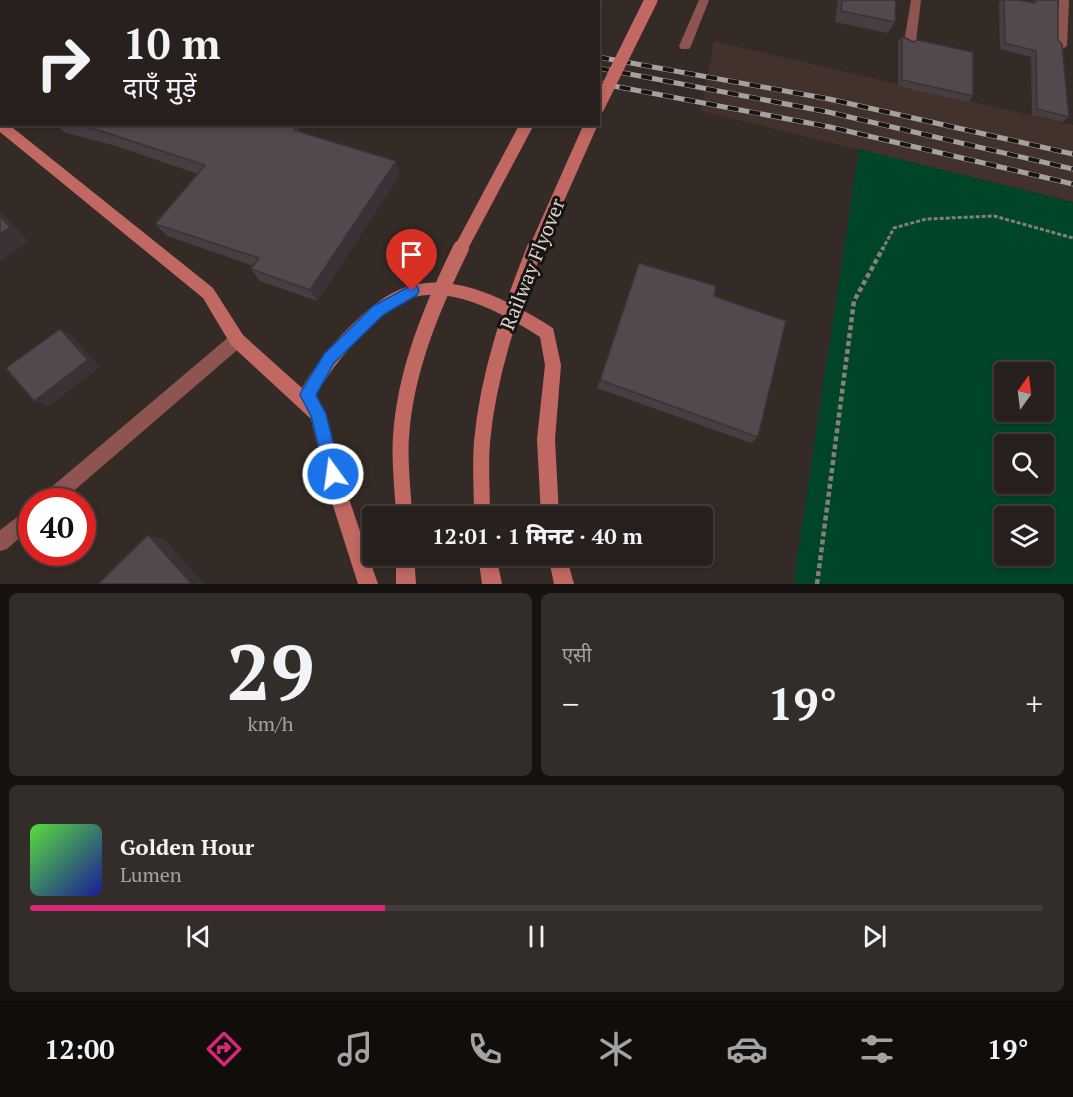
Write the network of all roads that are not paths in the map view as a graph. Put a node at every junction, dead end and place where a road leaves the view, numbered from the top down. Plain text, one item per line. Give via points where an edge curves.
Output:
1 (651, 0) edge
2 (704, 0) edge
3 (916, 0) edge
4 (1064, 0) edge
5 (910, 42) edge
6 (685, 46) dead end
7 (1061, 46) edge
8 (600, 103) edge
9 (1, 126) edge
10 (526, 126) edge
11 (590, 126) edge
12 (237, 340) junction
13 (318, 414) junction
14 (63, 488) edge
15 (404, 506) edge
16 (482, 506) edge
17 (549, 506) edge
18 (18, 527) edge
19 (0, 542) edge
20 (405, 566) edge
21 (489, 566) edge
22 (559, 566) edge
23 (368, 584) edge
24 (406, 584) edge
25 (492, 584) edge
26 (564, 584) edge

1 - 8 street, bridge
2 - 6 street
3 - 5 street
4 - 7 street
9 - 12 street via 208,293
10 - 15 street, bridge via 435,300 416,354 401,435
11 - 16 street, Railway Flyover, bridge via 519,285 495,365 482,442
12 - 13 street
12 - 14 street
13 - 17 street via 307,395 329,358 378,311 412,291 465,292 508,308 546,333 552,365 546,439
13 - 23 street via 338,493
18 - 19 street
20 - 24 street
21 - 25 street
22 - 26 street

